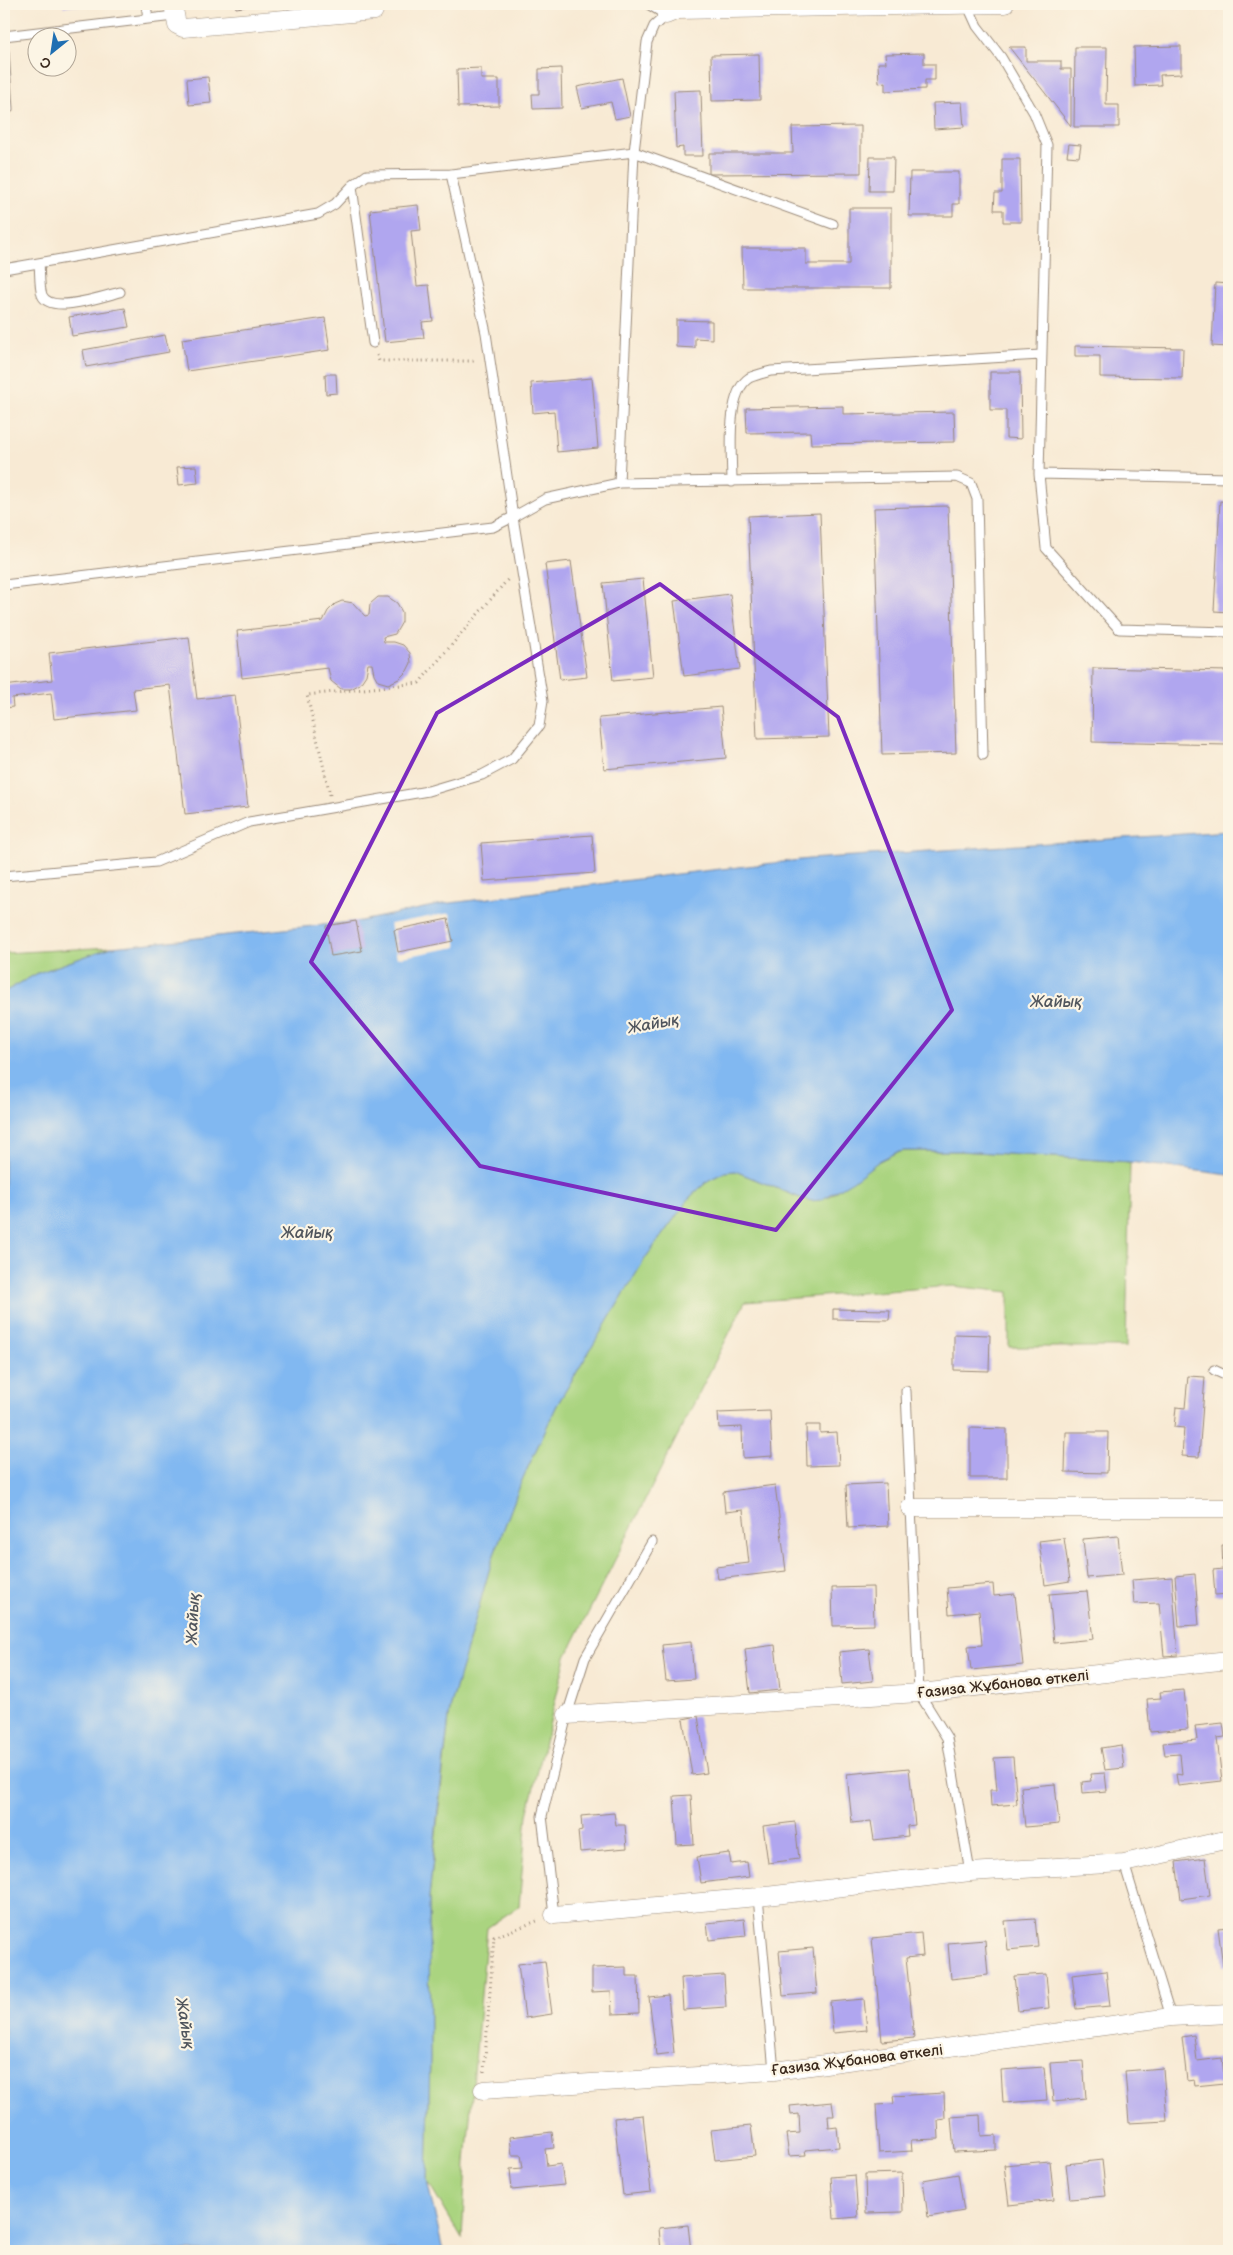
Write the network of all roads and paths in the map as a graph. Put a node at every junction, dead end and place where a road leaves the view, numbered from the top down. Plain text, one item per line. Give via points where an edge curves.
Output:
1 (146, 4) edge
2 (648, 4) edge
3 (967, 4) edge
4 (1005, 4) edge
5 (174, 10) edge
6 (374, 11) dead end
7 (666, 15) junction
8 (148, 19) junction
9 (4, 36) edge
10 (4, 52) edge
11 (8, 109) dead end
12 (634, 152) junction
13 (451, 174) junction
14 (352, 186) junction
15 (833, 224) dead end
16 (39, 263) junction
17 (4, 269) edge
18 (120, 292) dead end
19 (373, 343) joint
20 (1041, 355) junction
21 (490, 361) junction
22 (1039, 474) junction
23 (1229, 478) edge
24 (732, 482) junction
25 (620, 483) junction
26 (513, 517) junction
27 (521, 564) junction
28 (4, 585) edge
29 (1229, 632) edge
30 (983, 755) dead end
31 (333, 807) junction
32 (4, 876) edge
33 (1214, 1370) dead end
34 (1229, 1377) edge
35 (906, 1391) dead end
36 (910, 1508) junction
37 (1229, 1508) edge
38 (652, 1542) dead end
39 (1229, 1660) edge
40 (919, 1693) junction
41 (567, 1714) junction
42 (1229, 1839) edge
43 (1124, 1864) junction
44 (970, 1872) junction
45 (758, 1897) junction
46 (554, 1915) junction
47 (1229, 2014) edge
48 (1171, 2017) junction
49 (774, 2071) junction
50 (482, 2090) joint

1 - 8 lane
2 - 7 lane
3 - 4 street
3 - 7 street via 678,10
3 - 20 lane via 977,26 1001,57 1034,113 1047,145
5 - 6 street via 177,25 183,28
5 - 8 lane
7 - 12 lane via 654,26 647,42
8 - 9 lane
10 - 11 lane
12 - 13 lane
12 - 15 lane
12 - 25 lane
13 - 14 lane via 367,174
13 - 21 lane
14 - 16 lane via 335,204 318,214
14 - 19 lane
16 - 17 lane
16 - 18 lane via 42,295 49,302 59,305
19 - 21 path via 379,361
20 - 22 lane
20 - 24 lane via 771,371 749,378 737,392 733,407
21 - 26 lane
22 - 23 lane
22 - 29 lane via 1046,548 1119,629
24 - 25 lane
24 - 30 lane via 957,477 971,483 977,499
25 - 26 lane via 545,499
26 - 27 lane
26 - 28 lane via 493,527
27 - 31 path via 419,682 307,695
27 - 31 lane via 543,701 539,726 512,759 482,775 428,791
31 - 32 lane via 249,822 156,862
33 - 34 lane
35 - 36 lane
36 - 37 street
36 - 40 lane
38 - 41 lane via 585,1658
39 - 40 street, Ғазиза Жұбанова өткелі
40 - 41 street, Ғазиза Жұбанова өткелі
40 - 44 lane via 947,1738
41 - 46 lane via 542,1816
42 - 43 street
43 - 44 street
43 - 48 lane
44 - 45 street
45 - 46 street
45 - 49 lane
46 - 50 path via 494,1938
47 - 48 street, Ғазиза Жұбанова өткелі
48 - 49 street, Ғазиза Жұбанова өткелі
49 - 50 street, Ғазиза Жұбанова өткелі

